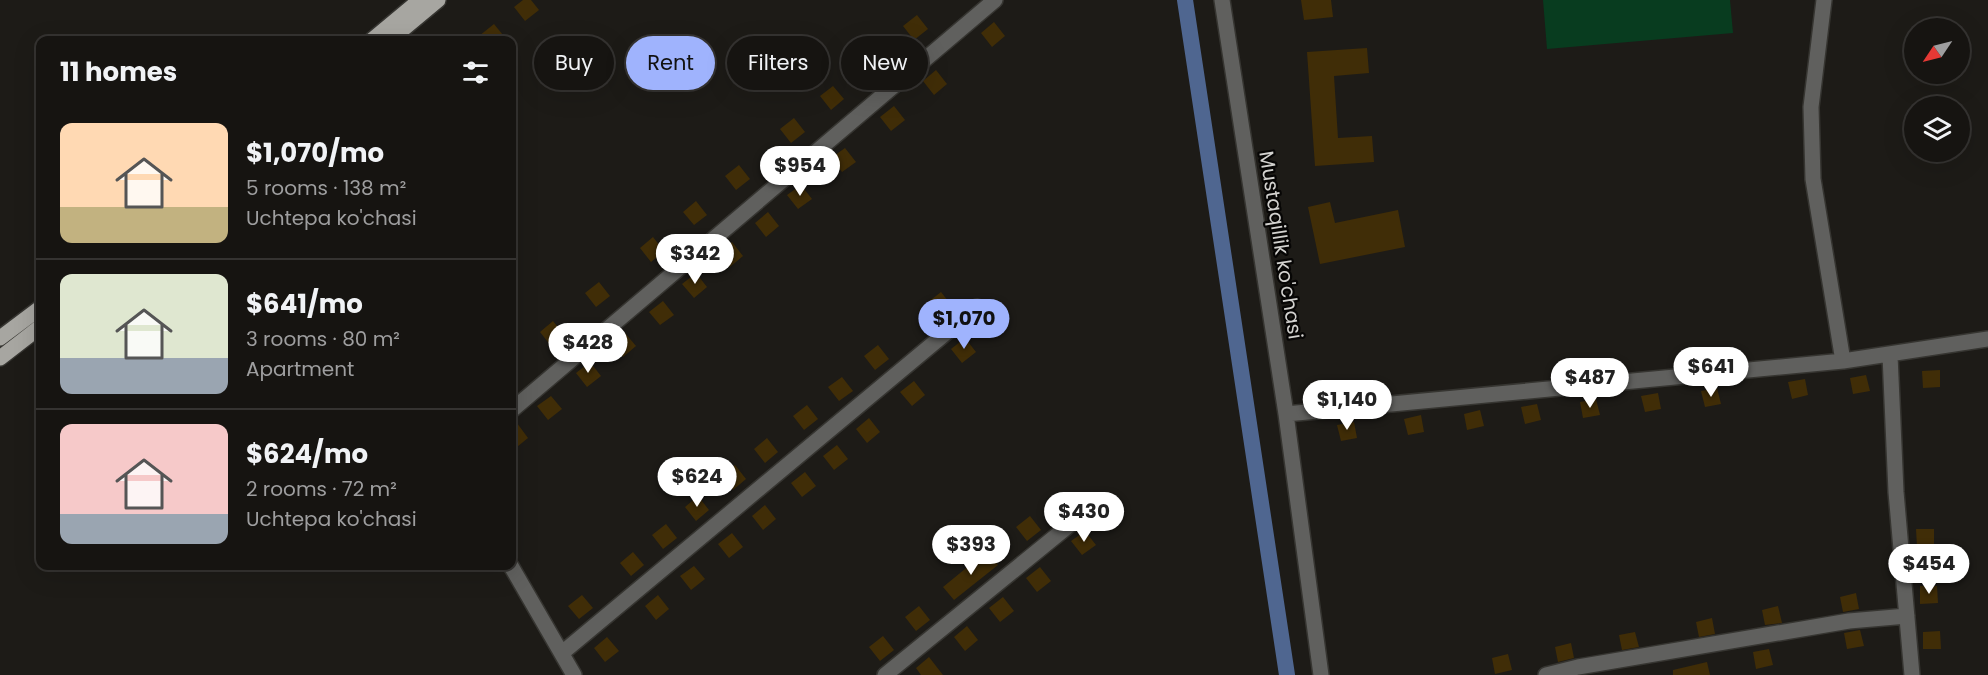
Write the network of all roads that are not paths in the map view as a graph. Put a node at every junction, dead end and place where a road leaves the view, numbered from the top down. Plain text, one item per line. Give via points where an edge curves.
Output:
1 (420, 0) edge
2 (438, 0) edge
3 (995, 0) edge
4 (1222, 0) edge
5 (1824, 0) edge
6 (377, 36) edge
7 (395, 36) edge
8 (977, 307) dead end
9 (36, 311) edge
10 (36, 330) edge
11 (0, 338) edge
12 (1988, 339) edge
13 (1890, 355) junction
14 (0, 358) edge
15 (1843, 361) junction
16 (516, 407) edge
17 (1286, 414) junction
18 (1099, 501) dead end
19 (513, 570) edge
20 (1907, 616) junction
21 (562, 653) junction
22 (574, 675) edge
23 (885, 675) edge
24 (1321, 675) edge
25 (1546, 675) edge
26 (1912, 675) edge

1 - 6 main road
2 - 7 main road
3 - 16 street
4 - 17 street, Mustaqillik ko'chasi
5 - 15 street via 1811,107 1813,179
8 - 21 street
9 - 11 main road
10 - 14 main road
12 - 13 street
13 - 15 street
13 - 20 street
15 - 17 street
17 - 24 street, Mustaqillik ko'chasi
18 - 23 street
19 - 21 street
20 - 25 street via 1849,621
20 - 26 street
21 - 22 street

